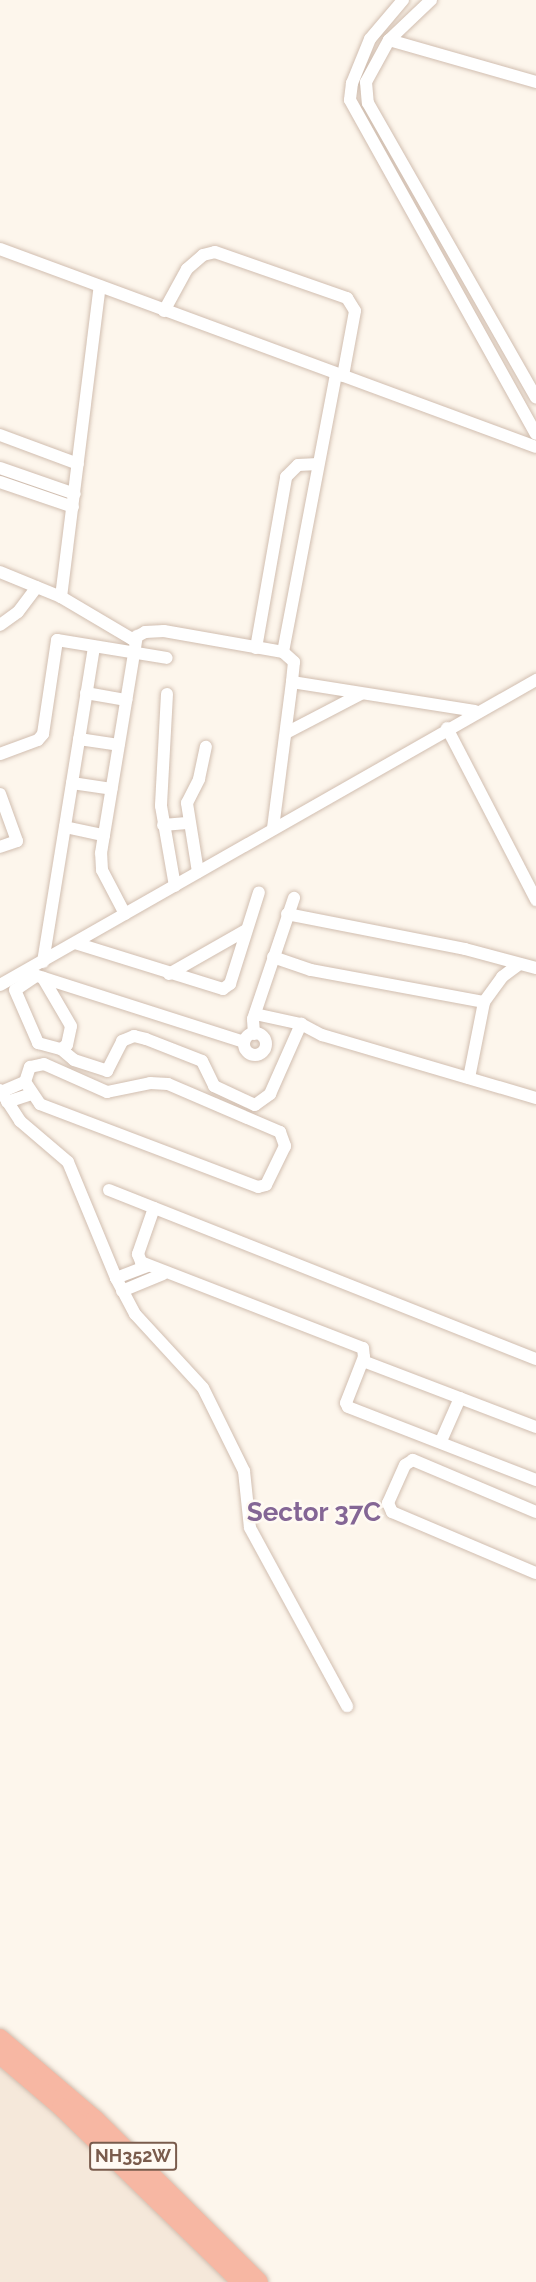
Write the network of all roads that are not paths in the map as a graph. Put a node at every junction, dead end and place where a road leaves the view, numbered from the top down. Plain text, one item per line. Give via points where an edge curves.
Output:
1 (403, 0) edge
2 (431, 0) edge
3 (389, 40) junction
4 (536, 82) edge
5 (0, 249) edge
6 (100, 286) junction
7 (164, 311) junction
8 (340, 375) junction
9 (536, 397) edge
10 (536, 434) edge
11 (0, 435) edge
12 (536, 447) edge
13 (78, 464) junction
14 (318, 464) junction
15 (0, 468) edge
16 (0, 482) edge
17 (74, 500) junction
18 (0, 573) edge
19 (36, 587) junction
20 (61, 597) junction
21 (0, 626) edge
22 (137, 636) junction
23 (94, 648) junction
24 (256, 648) junction
25 (283, 652) junction
26 (133, 654) junction
27 (167, 658) dead end
28 (536, 680) edge
29 (292, 682) junction
30 (86, 693) junction
31 (167, 694) dead end
32 (361, 694) junction
33 (126, 700) junction
34 (476, 711) junction
35 (447, 728) junction
36 (286, 733) junction
37 (79, 739) junction
38 (119, 745) junction
39 (206, 747) dead end
40 (0, 754) edge
41 (72, 783) junction
42 (112, 789) junction
43 (1, 798) edge
44 (187, 823) junction
45 (163, 825) junction
46 (64, 827) junction
47 (273, 828) junction
48 (104, 835) junction
49 (0, 847) edge
50 (198, 872) junction
51 (175, 886) junction
52 (259, 892) dead end
53 (294, 898) dead end
54 (536, 900) edge
55 (125, 914) junction
56 (287, 914) junction
57 (246, 930) junction
58 (75, 943) junction
59 (273, 957) junction
60 (43, 962) junction
61 (519, 964) junction
62 (536, 968) edge
63 (169, 974) junction
64 (35, 975) junction
65 (0, 985) edge
66 (484, 1002) junction
67 (255, 1014) junction
68 (301, 1024) junction
69 (61, 1049) junction
70 (469, 1078) junction
71 (25, 1082) junction
72 (31, 1094) junction
73 (3, 1095) edge
74 (536, 1098) edge
75 (109, 1190) dead end
76 (154, 1208) junction
77 (148, 1266) junction
78 (163, 1274) junction
79 (116, 1278) junction
80 (122, 1291) junction
81 (536, 1359) edge
82 (363, 1361) junction
83 (460, 1398) junction
84 (536, 1427) edge
85 (441, 1441) junction
86 (536, 1480) edge
87 (536, 1512) edge
88 (536, 1573) edge
89 (347, 1706) dead end
90 (0, 2038) edge
91 (0, 2055) edge
92 (241, 2282) edge
93 (259, 2282) edge

1 - 10 street via 370,39 352,83 350,100
2 - 3 street
3 - 4 street
3 - 9 street via 366,82 368,103
5 - 6 street
6 - 7 street
6 - 13 street
7 - 8 street
7 - 8 street via 187,269 203,255 215,252 347,298 355,311
8 - 12 street
8 - 14 street
11 - 13 street
13 - 17 street
14 - 24 street via 298,465 286,477
14 - 25 street
15 - 17 street
16 - 17 street
17 - 20 street
18 - 19 street
19 - 20 street
19 - 21 street via 18,612
20 - 22 street via 129,638
22 - 24 street via 164,632
22 - 26 street
23 - 26 street
23 - 30 street
23 - 40 street via 57,640 43,734 38,740
24 - 25 street
25 - 29 street via 294,662
26 - 27 street
26 - 33 street
28 - 34 street
29 - 32 street
29 - 36 street
30 - 33 street
30 - 37 street
31 - 45 street
32 - 34 street
32 - 36 street
33 - 38 street
34 - 35 street
35 - 47 street
35 - 54 street
36 - 47 street
37 - 38 street
37 - 41 street
38 - 42 street
39 - 44 street via 199,779 188,797
41 - 42 street
41 - 46 street
42 - 48 street
43 - 49 street via 17,841
44 - 45 street
44 - 50 street
45 - 51 street
46 - 48 street
46 - 60 street
47 - 50 street
48 - 55 street via 102,870
50 - 51 street
51 - 55 street
52 - 57 street
53 - 56 street
55 - 58 street
56 - 59 street
56 - 61 street via 465,949
57 - 63 street
57 - 63 street via 227,988
58 - 60 street
58 - 63 street
59 - 66 street via 311,970
59 - 67 street
60 - 64 street
61 - 62 street
61 - 66 street via 502,977
64 - 65 street
64 - 67 street via 249,1038
64 - 69 street via 71,1026 67,1045
64 - 69 street via 15,990 38,1043
66 - 70 street
67 - 68 street
68 - 69 street via 270,1094 255,1104 214,1086 202,1061 146,1039 134,1036 123,1041 107,1071 74,1060
68 - 70 street via 322,1035
70 - 74 street
71 - 72 street
71 - 72 street via 30,1067 44,1064 107,1092 150,1083 168,1084 280,1131 285,1146 266,1185 258,1187 47,1108
71 - 73 street
72 - 73 street
73 - 79 street via 24,1126 68,1162
75 - 76 street
76 - 77 street via 138,1254
76 - 81 street
77 - 78 street
77 - 79 street
78 - 80 street
78 - 82 street via 363,1348
79 - 80 street
80 - 89 street via 135,1314 203,1388 244,1471 250,1528
82 - 83 street
82 - 85 street via 346,1405
83 - 84 street
83 - 85 street
85 - 86 street
87 - 88 street via 412,1460 405,1465 388,1503 392,1512
90 - 93 highway, NH352W via 95,2119
91 - 92 highway, NH352W via 62,2107

